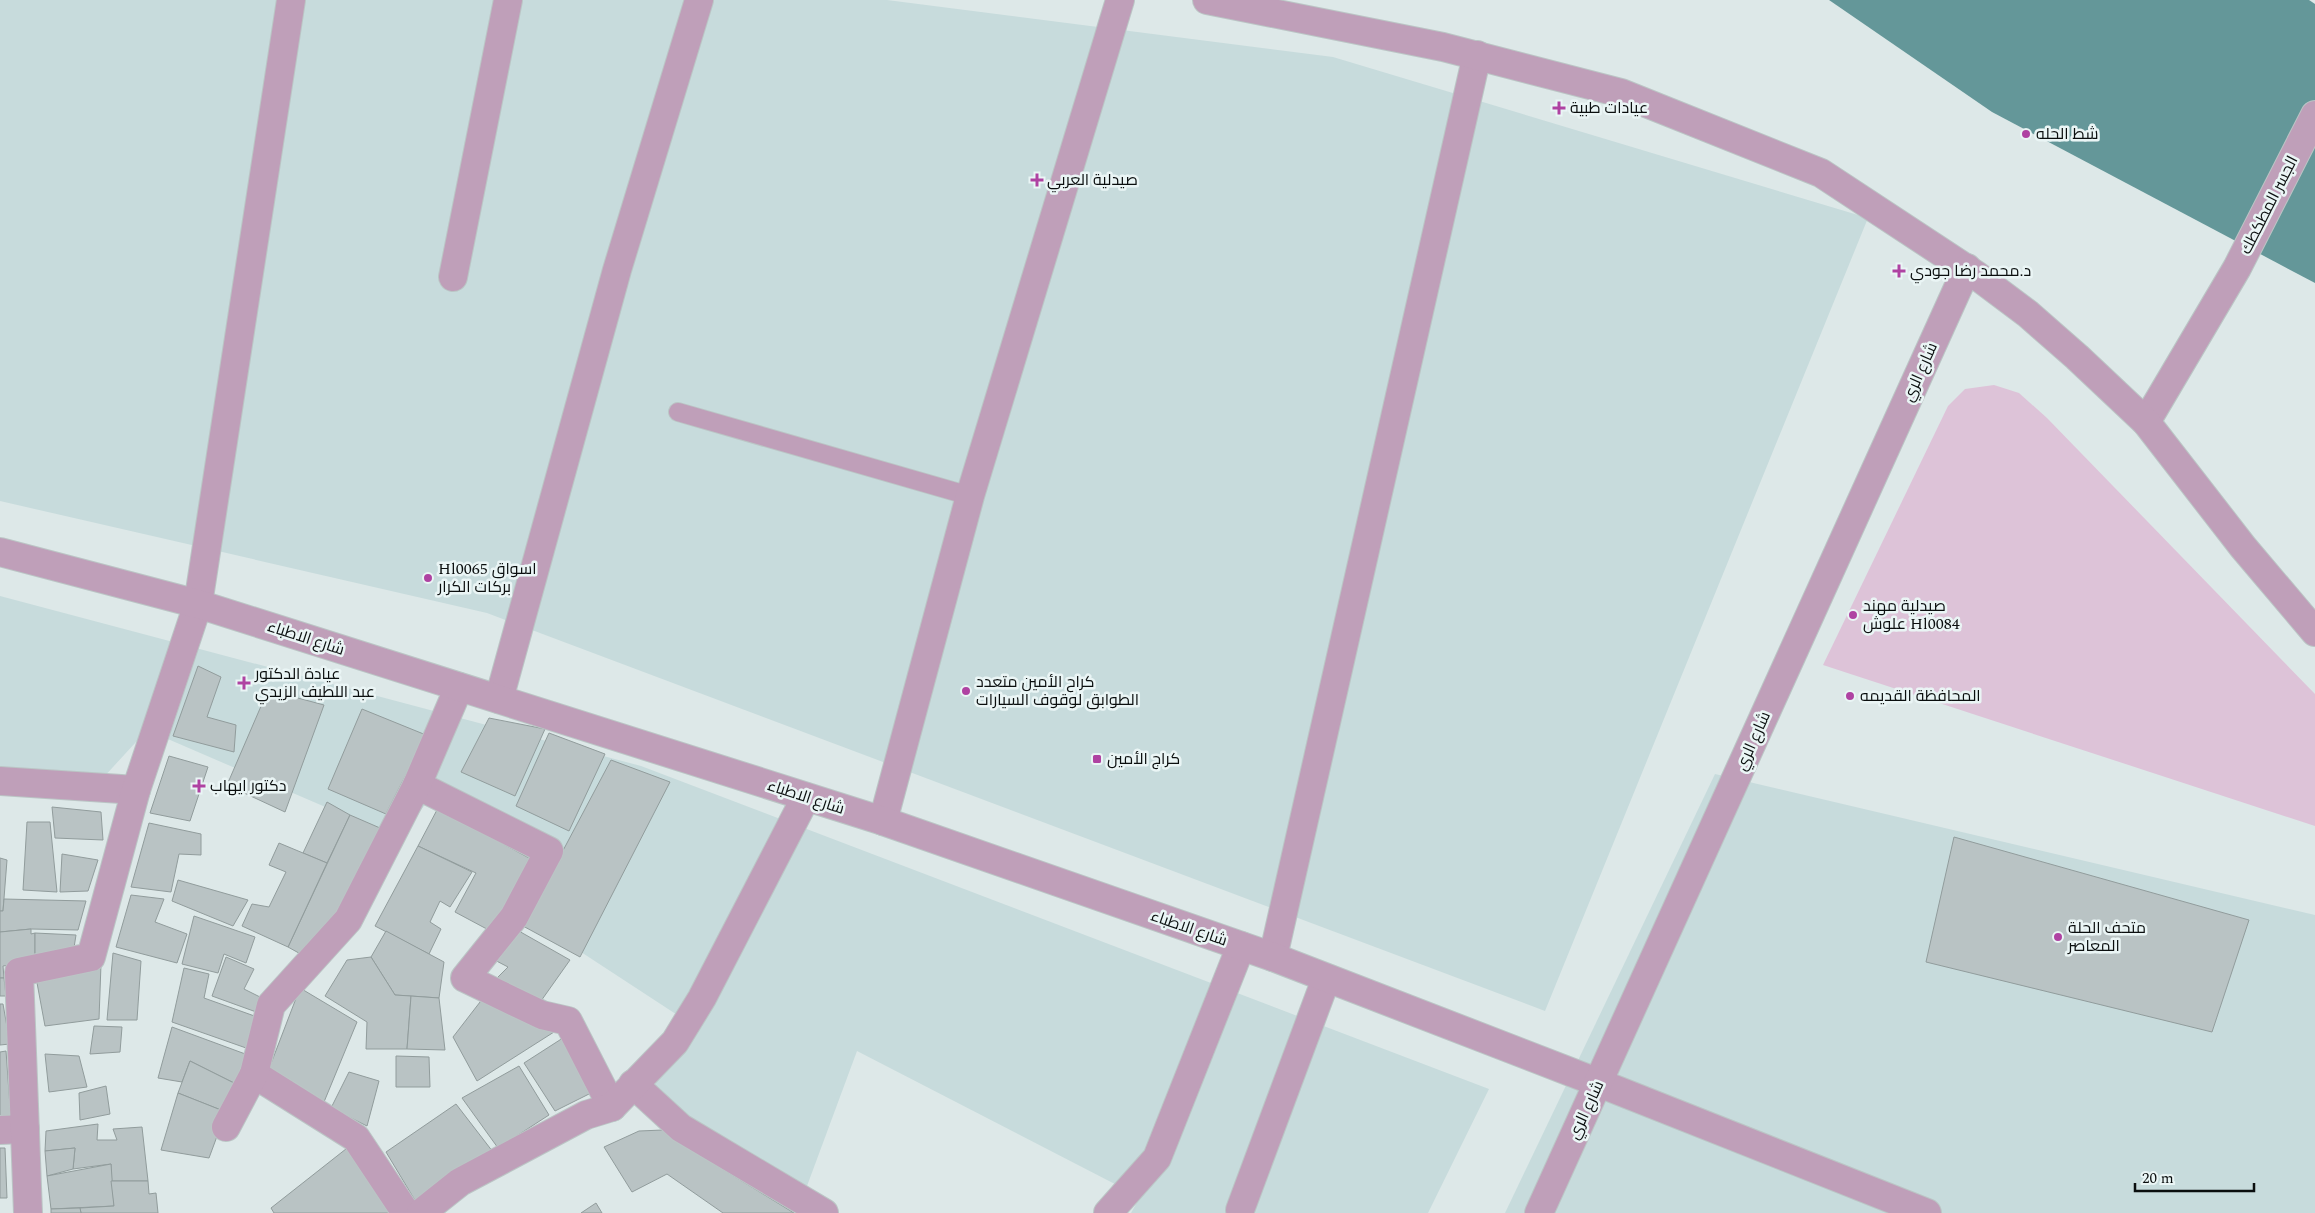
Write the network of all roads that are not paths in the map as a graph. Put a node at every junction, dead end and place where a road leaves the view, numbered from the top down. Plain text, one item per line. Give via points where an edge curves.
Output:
1 (291, 0) edge
2 (508, 0) edge
3 (699, 0) edge
4 (1120, 0) edge
5 (1207, 0) edge
6 (1477, 55) junction
7 (2315, 115) edge
8 (1967, 268) junction
9 (454, 277) dead end
10 (678, 412) dead end
11 (2146, 422) junction
12 (970, 496) junction
13 (0, 552) edge
14 (198, 604) junction
15 (2315, 632) edge
16 (460, 687) junction
17 (499, 699) junction
18 (0, 781) edge
19 (417, 785) junction
20 (136, 790) junction
21 (806, 797) junction
22 (883, 821) junction
23 (1241, 946) junction
24 (1272, 957) junction
25 (1326, 979) junction
26 (254, 1074) junction
27 (1599, 1082) junction
28 (633, 1084) junction
29 (612, 1107) junction
30 (226, 1127) dead end
31 (12, 1130) edge
32 (1240, 1210) dead end
33 (28, 1213) edge
34 (406, 1213) edge
35 (421, 1213) edge
36 (824, 1213) edge
37 (1108, 1213) edge
38 (1539, 1213) edge
39 (1927, 1213) edge

1 - 14 street
2 - 9 street
3 - 17 street via 617,270
4 - 12 street
5 - 6 street
6 - 8 street via 1620,94 1821,173
6 - 24 street
7 - 11 street, الجسر المطكطك via 2237,268
8 - 11 street via 2028,314
8 - 27 street, شارع الري
10 - 12 lane
11 - 15 street via 2243,547
12 - 22 street
13 - 14 street, شارع الاطباء
14 - 16 street, شارع الاطباء
14 - 20 street
16 - 17 street, شارع الاطباء
16 - 19 street
17 - 21 street, شارع الاطباء
18 - 20 street
19 - 26 street via 348,920 271,1005
19 - 29 street via 549,851 514,917 465,978 542,1015 568,1021
20 - 31 street via 91,957 19,972
21 - 22 street, شارع الاطباء
21 - 28 street via 693,1013 675,1042
22 - 23 street, شارع الاطباء
23 - 24 street, شارع الاطباء
23 - 37 street via 1156,1158
24 - 25 street, شارع الاطباء
25 - 27 street, شارع الاطباء
25 - 32 street
26 - 30 street
26 - 34 street via 356,1138
27 - 38 street, شارع الري
27 - 39 street, شارع الاطباء
28 - 29 street
28 - 36 street via 682,1128
29 - 35 street via 586,1115 460,1182
31 - 33 street

